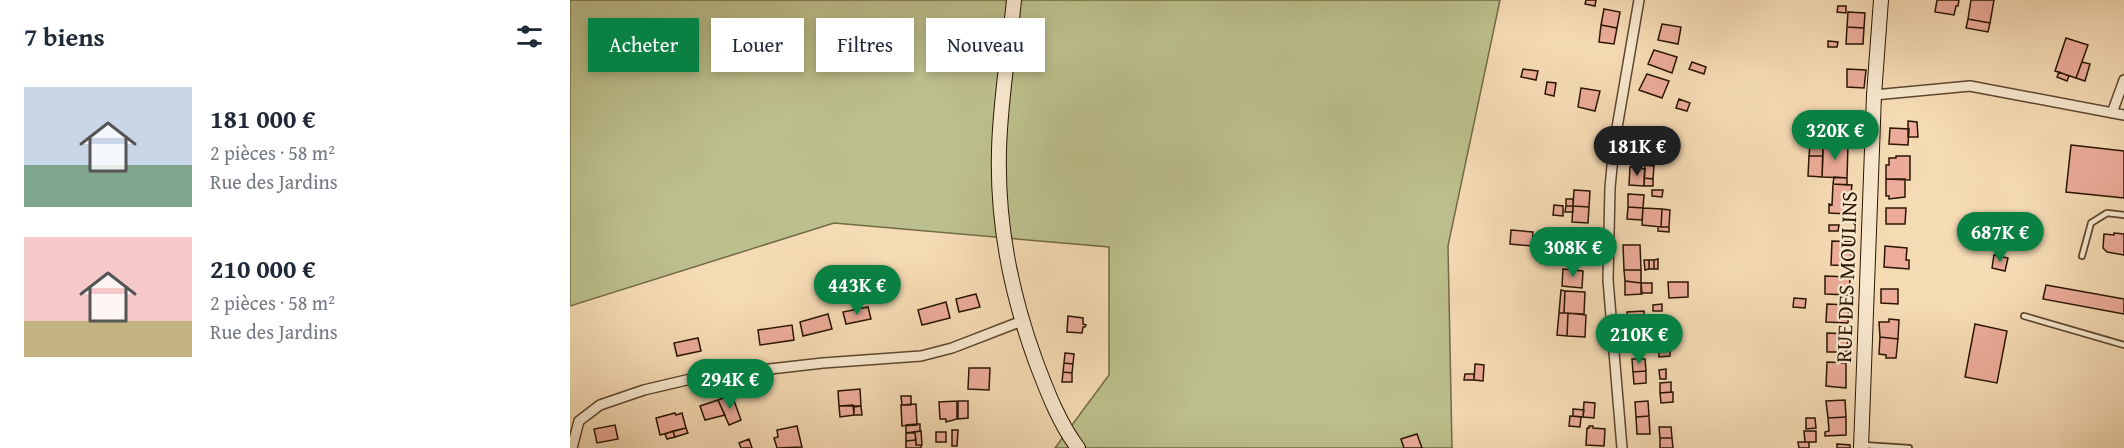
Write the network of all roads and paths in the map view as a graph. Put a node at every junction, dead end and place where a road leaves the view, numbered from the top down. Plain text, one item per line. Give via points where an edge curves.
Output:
1 (1014, 0) edge
2 (1639, 0) edge
3 (1881, 0) edge
4 (2124, 80) edge
5 (1874, 95) junction
6 (2112, 113) junction
7 (2124, 116) edge
8 (2124, 215) edge
9 (2082, 256) dead end
10 (2024, 316) dead end
11 (1022, 321) junction
12 (2124, 345) edge
13 (1861, 446) edge
14 (572, 448) edge
15 (1078, 448) edge
16 (1622, 448) edge
17 (1909, 448) edge

1 - 11 main road via 999,150 1000,191 1008,268
2 - 16 street via 1610,188 1608,280
3 - 5 main road, RUE DES MOULINS
4 - 6 street
5 - 6 street via 1970,86
5 - 13 main road, RUE DES MOULINS
6 - 7 street
8 - 9 lane via 2107,213 2091,223
10 - 12 lane
11 - 14 street via 921,356 699,377 644,390 600,405 579,421
11 - 15 main road via 1045,385
13 - 17 lane

